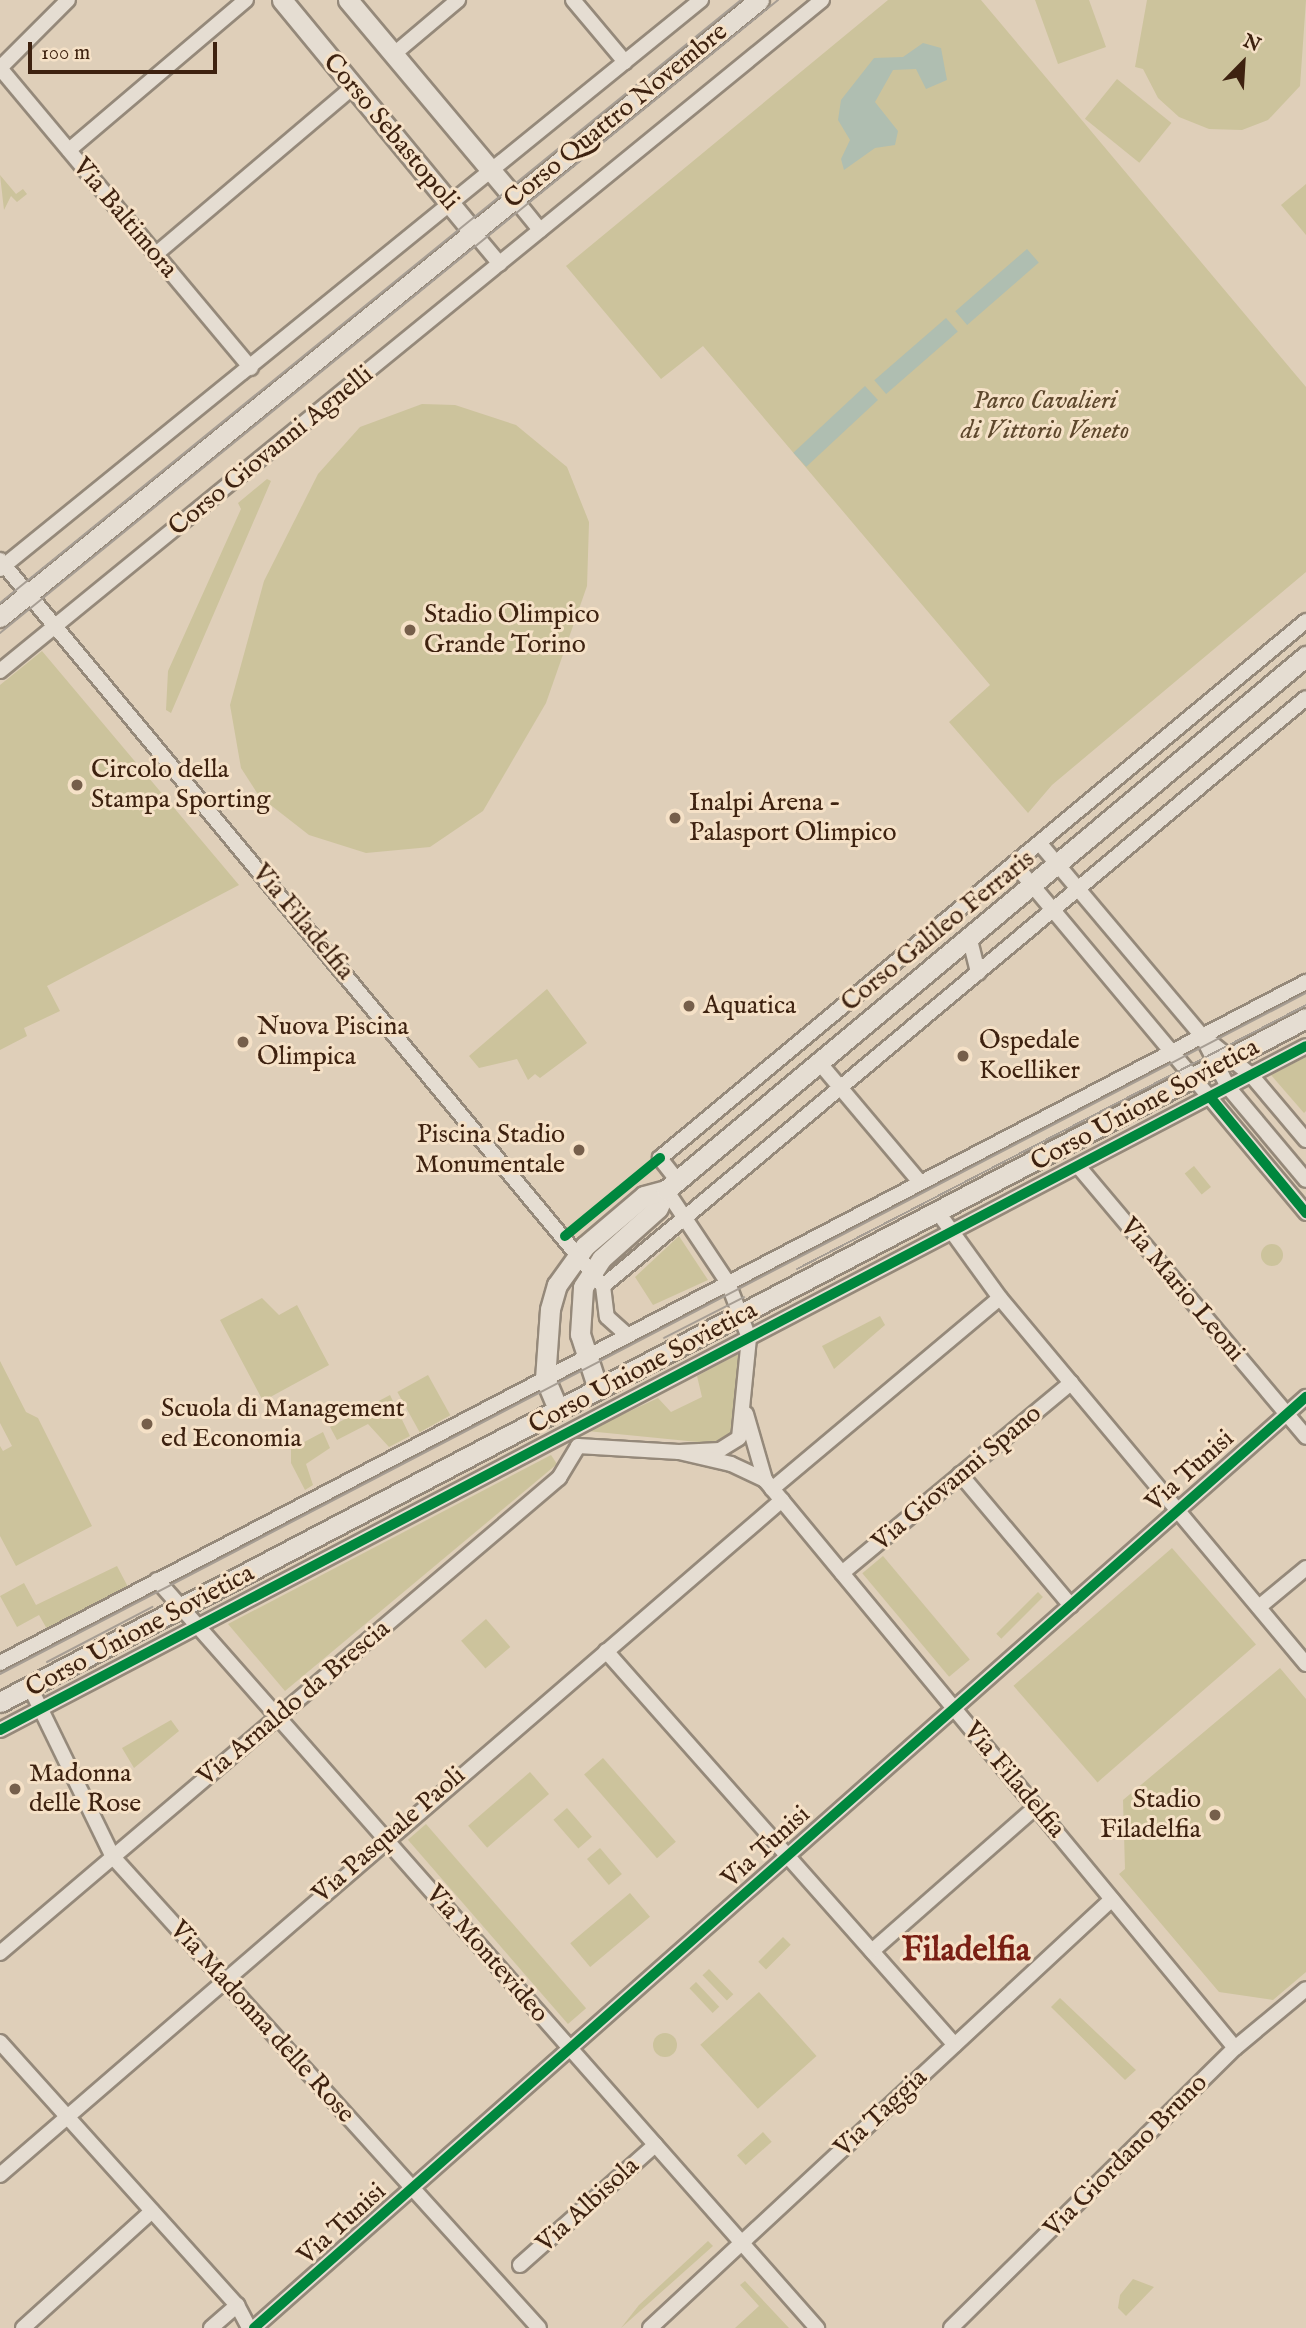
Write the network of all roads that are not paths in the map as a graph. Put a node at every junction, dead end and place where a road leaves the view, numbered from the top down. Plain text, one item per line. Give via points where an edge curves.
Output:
1 (68, 0) edge
2 (246, 0) edge
3 (282, 0) edge
4 (348, 0) edge
5 (458, 0) edge
6 (573, 0) edge
7 (701, 0) edge
8 (759, 0) edge
9 (822, 0) edge
10 (394, 54) junction
11 (625, 62) junction
12 (0, 68) edge
13 (354, 86) junction
14 (69, 150) junction
15 (493, 173) junction
16 (515, 199) junction
17 (453, 205) junction
18 (540, 230) junction
19 (474, 233) junction
20 (156, 254) junction
21 (500, 264) junction
22 (251, 368) junction
23 (1, 564) edge
24 (29, 594) junction
25 (0, 617) edge
26 (1306, 621) edge
27 (56, 627) junction
28 (1306, 656) edge
29 (0, 671) edge
30 (1306, 698) edge
31 (1042, 846) junction
32 (1057, 864) junction
33 (1017, 867) junction
34 (1032, 885) junction
35 (1078, 889) junction
36 (1054, 910) junction
37 (969, 936) junction
38 (978, 973) junction
39 (1306, 982) edge
40 (1306, 1017) edge
41 (1202, 1036) junction
42 (1306, 1046) edge
43 (1173, 1051) junction
44 (818, 1060) junction
45 (1211, 1066) junction
46 (1251, 1075) junction
47 (841, 1087) junction
48 (1228, 1087) junction
49 (1210, 1097) junction
50 (1306, 1140) edge
51 (1078, 1166) junction
52 (1306, 1180) edge
53 (919, 1181) junction
54 (671, 1185) junction
55 (937, 1211) junction
56 (1306, 1213) edge
57 (685, 1218) junction
58 (948, 1234) junction
59 (579, 1253) junction
60 (598, 1278) junction
61 (728, 1283) junction
62 (1000, 1298) junction
63 (744, 1312) junction
64 (627, 1335) junction
65 (750, 1338) junction
66 (587, 1357) junction
67 (545, 1378) junction
68 (1071, 1383) junction
69 (598, 1389) junction
70 (1306, 1397) edge
71 (558, 1409) junction
72 (609, 1411) junction
73 (746, 1414) junction
74 (1287, 1415) junction
75 (570, 1432) junction
76 (1306, 1437) edge
77 (578, 1446) junction
78 (679, 1452) junction
79 (960, 1474) junction
80 (773, 1490) junction
81 (1179, 1510) junction
82 (1306, 1568) edge
83 (842, 1573) junction
84 (157, 1580) junction
85 (1071, 1606) junction
86 (181, 1607) junction
87 (1259, 1608) junction
88 (198, 1626) junction
89 (606, 1651) junction
90 (0, 1663) edge
91 (1306, 1664) edge
92 (30, 1687) junction
93 (0, 1702) edge
94 (956, 1709) junction
95 (39, 1710) junction
96 (277, 1717) junction
97 (0, 1730) edge
98 (1036, 1807) junction
99 (384, 1839) junction
100 (113, 1857) junction
101 (789, 1857) junction
102 (1112, 1899) junction
103 (872, 1951) junction
104 (0, 1953) edge
105 (222, 1977) junction
106 (1306, 1989) edge
107 (0, 2042) edge
108 (955, 2045) junction
109 (1235, 2048) junction
110 (571, 2050) junction
111 (67, 2116) junction
112 (655, 2145) junction
113 (0, 2175) edge
114 (415, 2190) junction
115 (152, 2211) junction
116 (742, 2243) junction
117 (520, 2265) dead end
118 (237, 2305) junction
119 (23, 2328) edge
120 (211, 2328) edge
121 (251, 2328) edge
122 (539, 2328) edge
123 (650, 2328) edge
124 (817, 2328) edge
125 (950, 2328) edge

1 - 12 street
2 - 14 street
3 - 13 main road, Corso Sebastopoli
4 - 10 main road, Corso Sebastopoli
5 - 10 street
6 - 11 street
7 - 11 street, Corso Quattro Novembre
8 - 16 main road, Corso Quattro Novembre
9 - 18 street, Corso Quattro Novembre
10 - 15 main road, Corso Sebastopoli
11 - 15 street, Corso Quattro Novembre
12 - 14 street, Via Baltimora
13 - 17 main road, Corso Sebastopoli
13 - 20 street
14 - 20 street, Via Baltimora
15 - 16 main road, Corso Sebastopoli
15 - 17 street, Corso Quattro Novembre
16 - 18 street, Corso Sebastopoli
16 - 19 main road, Corso Quattro Novembre
17 - 19 main road, Corso Sebastopoli
17 - 22 street
18 - 21 street, Corso Giovanni Agnelli
19 - 21 street, Corso Sebastopoli
19 - 24 main road, Corso Giovanni Agnelli
20 - 22 street, Via Baltimora
21 - 27 street, Corso Giovanni Agnelli
22 - 23 street
23 - 24 street, Via Filadelfia
24 - 25 main road, Corso Giovanni Agnelli
24 - 27 street, Via Filadelfia
26 - 31 street, Corso Galileo Ferraris
27 - 29 street, Corso Giovanni Agnelli
27 - 59 street, Via Filadelfia
28 - 32 main road, Corso Galileo Ferraris
30 - 35 street
31 - 32 street
31 - 33 street, Corso Galileo Ferraris
32 - 34 main road, Corso Galileo Ferraris
32 - 35 street
33 - 34 street
33 - 54 street, Corso Galileo Ferraris via 660,1158
34 - 36 street
34 - 37 main road, Corso Galileo Ferraris
35 - 36 street
35 - 41 street
36 - 38 street
36 - 43 street
37 - 38 street, Corso Galileo Ferraris
37 - 44 main road, Corso Galileo Ferraris
38 - 47 street
39 - 41 street, Corso Unione Sovietica
40 - 45 main road, Corso Unione Sovietica
41 - 43 street, Corso Unione Sovietica
41 - 45 street
42 - 46 street, Corso Unione Sovietica
43 - 45 street
43 - 53 street, Corso Unione Sovietica
44 - 47 street
44 - 54 main road, Corso Galileo Ferraris
45 - 46 street
45 - 48 street
45 - 49 street
45 - 55 main road, Corso Unione Sovietica
46 - 48 street, Corso Unione Sovietica
46 - 50 street
47 - 53 street
47 - 57 street
48 - 49 street, Corso Unione Sovietica
48 - 52 street
49 - 51 street, Corso Unione Sovietica
49 - 56 street
51 - 58 street, Corso Unione Sovietica
51 - 74 street, Via Mario Leoni
53 - 61 street, Corso Unione Sovietica
54 - 57 street
54 - 59 main road via 644,1196
54 - 60 main road via 658,1208
55 - 58 street
55 - 63 main road, Corso Unione Sovietica
57 - 60 street
57 - 61 street
58 - 62 street
58 - 65 street, Corso Unione Sovietica
59 - 60 street, Via Filadelfia
59 - 67 main road via 553,1296
60 - 64 street via 607,1317
60 - 66 main road via 578,1307
61 - 63 street
61 - 64 street, Corso Unione Sovietica
62 - 68 street
62 - 80 street
63 - 65 street
63 - 69 main road, Corso Unione Sovietica
64 - 66 street, Corso Unione Sovietica
65 - 72 street, Corso Unione Sovietica
65 - 73 street
66 - 67 street, Corso Unione Sovietica
66 - 69 main road
67 - 71 main road
67 - 84 street, Corso Unione Sovietica
68 - 79 street, Via Giovanni Spano
68 - 81 street
69 - 71 main road, Corso Unione Sovietica
69 - 72 street
70 - 74 street, Via Tunisi
71 - 75 street
71 - 86 main road, Corso Unione Sovietica
72 - 75 street, Corso Unione Sovietica
73 - 78 street via 731,1446
73 - 80 street
74 - 76 street
74 - 81 street, Via Tunisi
75 - 77 street
75 - 88 street, Corso Unione Sovietica
77 - 78 street
77 - 96 street, Via Arnaldo da Brescia via 559,1478
78 - 80 street via 732,1464
79 - 83 street, Via Giovanni Spano
79 - 85 street
80 - 83 street, Via Filadelfia
80 - 89 street, Via Pasquale Paoli
81 - 85 street, Via Tunisi
81 - 87 street
82 - 87 street
83 - 94 street, Via Filadelfia
84 - 86 street, Via Montevideo
84 - 90 street, Corso Unione Sovietica
85 - 94 street, Via Tunisi
86 - 88 street, Via Montevideo
86 - 92 main road, Corso Unione Sovietica
87 - 91 street
88 - 95 street, Corso Unione Sovietica
88 - 96 street, Via Montevideo
89 - 99 street, Via Pasquale Paoli
89 - 101 street
92 - 93 main road, Corso Unione Sovietica
92 - 95 street, Via Madonna delle Rose
94 - 98 street, Via Filadelfia
94 - 101 street, Via Tunisi
95 - 97 street, Corso Unione Sovietica
95 - 100 street, Via Madonna delle Rose
96 - 99 street, Via Montevideo
96 - 100 street, Via Arnaldo da Brescia
98 - 102 street, Via Filadelfia
98 - 103 street
99 - 105 street, Via Pasquale Paoli
99 - 110 street, Via Montevideo
100 - 104 street, Via Arnaldo da Brescia
100 - 105 street, Via Madonna delle Rose
101 - 103 street
101 - 110 street, Via Tunisi
102 - 108 street, Via Taggia
102 - 109 street, Via Filadelfia
103 - 108 street
105 - 111 street, Via Pasquale Paoli
105 - 114 street, Via Madonna delle Rose
106 - 109 street, Via Giordano Bruno
107 - 111 street
108 - 116 street, Via Taggia
109 - 125 street, Via Giordano Bruno
110 - 112 street, Via Montevideo
110 - 114 street, Via Tunisi
111 - 113 street, Via Pasquale Paoli
111 - 115 street
112 - 116 street, Via Montevideo
112 - 117 street, Via Albisola
114 - 121 street, Via Tunisi
114 - 122 street, Via Madonna delle Rose
115 - 118 street
115 - 119 street
116 - 123 street, Via Taggia
116 - 124 street, Via Montevideo
118 - 120 street
118 - 121 street

